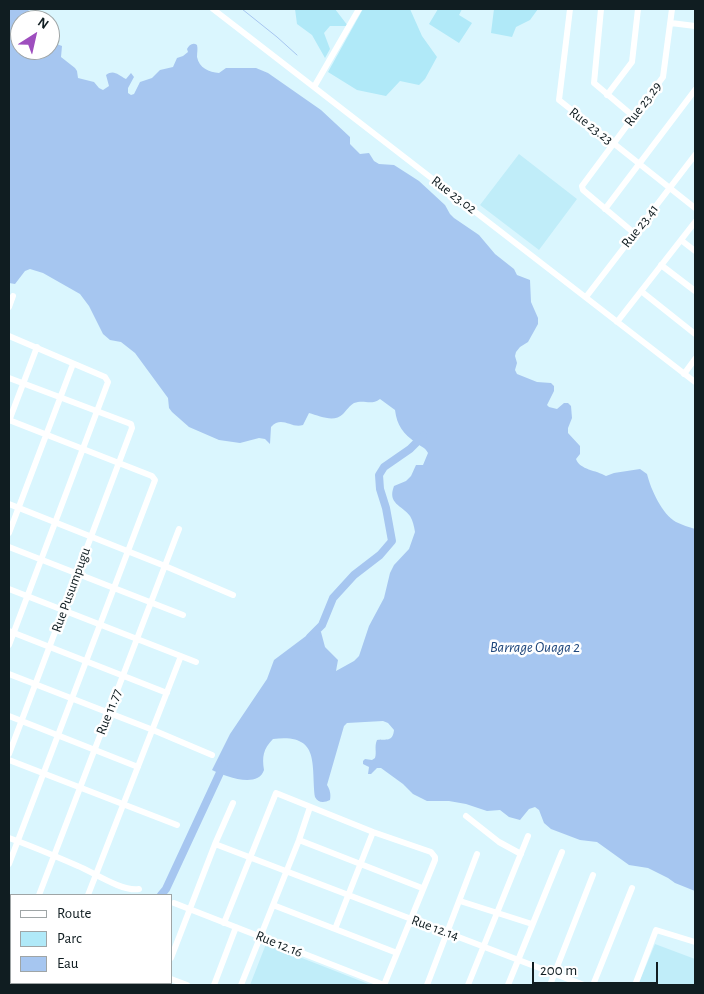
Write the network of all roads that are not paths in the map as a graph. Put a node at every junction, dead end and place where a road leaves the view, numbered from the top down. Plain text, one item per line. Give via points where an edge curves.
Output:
1 (213, 9) edge
2 (359, 9) edge
3 (570, 9) edge
4 (601, 9) edge
5 (638, 9) edge
6 (672, 9) edge
7 (671, 23) junction
8 (695, 26) edge
9 (314, 88) junction
10 (695, 90) edge
11 (607, 95) junction
12 (633, 116) junction
13 (613, 143) junction
14 (695, 155) edge
15 (639, 164) junction
16 (669, 188) junction
17 (695, 208) edge
18 (605, 209) junction
19 (695, 222) edge
20 (634, 233) junction
21 (681, 240) junction
22 (695, 251) edge
23 (661, 265) junction
24 (641, 291) junction
25 (695, 291) edge
26 (13, 296) dead end
27 (586, 297) junction
28 (9, 308) edge
29 (617, 322) junction
30 (695, 334) edge
31 (9, 336) edge
32 (37, 347) junction
33 (695, 359) edge
34 (73, 364) junction
35 (684, 374) junction
36 (9, 378) edge
37 (695, 382) edge
38 (24, 383) junction
39 (61, 398) junction
40 (97, 412) junction
41 (9, 420) edge
42 (47, 435) junction
43 (83, 449) junction
44 (118, 463) junction
45 (9, 504) edge
46 (19, 508) junction
47 (55, 522) junction
48 (179, 529) dead end
49 (9, 533) edge
50 (91, 537) junction
51 (9, 547) edge
52 (128, 551) junction
53 (41, 559) junction
54 (165, 566) junction
55 (77, 573) junction
56 (114, 588) junction
57 (9, 589) edge
58 (233, 595) dead end
59 (27, 596) junction
60 (152, 602) junction
61 (63, 610) junction
62 (183, 615) dead end
63 (101, 624) junction
64 (11, 632) edge
65 (138, 639) junction
66 (9, 645) edge
67 (50, 648) junction
68 (181, 656) junction
69 (86, 662) junction
70 (196, 662) dead end
71 (9, 674) edge
72 (123, 676) junction
73 (36, 684) junction
74 (166, 693) junction
75 (72, 699) junction
76 (109, 712) junction
77 (9, 716) edge
78 (22, 721) junction
79 (153, 730) junction
80 (58, 735) junction
81 (94, 750) junction
82 (9, 754) edge
83 (212, 755) dead end
84 (9, 760) edge
85 (138, 767) junction
86 (44, 774) junction
87 (80, 788) junction
88 (233, 803) dead end
89 (123, 804) junction
90 (310, 807) junction
91 (466, 816) dead end
92 (177, 825) dead end
93 (373, 832) junction
94 (528, 836) dead end
95 (9, 838) edge
96 (299, 840) junction
97 (18, 841) junction
98 (215, 844) junction
99 (562, 852) dead end
100 (477, 854) dead end
101 (521, 854) junction
102 (54, 856) junction
103 (249, 858) junction
104 (9, 864) edge
105 (361, 864) junction
106 (286, 872) junction
107 (96, 874) junction
108 (593, 875) dead end
109 (422, 888) junction
110 (632, 888) dead end
111 (139, 889) dead end
112 (39, 894) edge
113 (88, 894) edge
114 (348, 896) junction
115 (460, 901) junction
116 (174, 903) dead end
117 (273, 905) junction
118 (189, 909) junction
119 (497, 912) junction
120 (410, 920) junction
121 (224, 922) junction
122 (532, 924) junction
123 (236, 927) junction
124 (335, 929) junction
125 (448, 932) junction
126 (261, 937) junction
127 (695, 942) edge
128 (483, 947) junction
129 (397, 953) junction
130 (172, 955) edge
131 (518, 959) junction
132 (554, 973) junction
133 (172, 979) edge
134 (187, 985) edge
135 (214, 985) edge
136 (241, 985) edge
137 (384, 985) edge
138 (427, 985) edge
139 (468, 985) edge
140 (508, 985) edge
141 (550, 985) edge
142 (584, 985) edge
143 (593, 985) edge
144 (635, 985) edge

1 - 9 street, Rue 23.02
2 - 9 street
3 - 13 street, Rue 23.23 via 559,100
4 - 11 street via 594,84
5 - 11 street via 632,62
6 - 7 street, Rue 23.29
7 - 8 street
7 - 12 street, Rue 23.29 via 664,75
9 - 27 street, Rue 23.02
10 - 15 street
11 - 12 street
12 - 13 street, Rue 23.29
13 - 15 street, Rue 23.23
13 - 18 street, Rue 23.29 via 582,186
14 - 16 street, Rue 23.41
15 - 16 street, Rue 23.23
15 - 18 street
16 - 17 street, Rue 23.23
16 - 20 street, Rue 23.41
18 - 20 street
19 - 21 street
20 - 27 street, Rue 23.41
21 - 22 street
21 - 23 street
23 - 24 street
23 - 25 street
24 - 29 street
24 - 30 street
26 - 28 street
27 - 29 street, Rue 23.02
29 - 35 street, Rue 23.02
31 - 32 street
32 - 34 street
32 - 38 street
33 - 35 street
34 - 39 street
34 - 40 street via 108,379
35 - 37 street, Rue 23.02
36 - 38 street
38 - 39 street
38 - 41 street
39 - 40 street
39 - 42 street
40 - 43 street
40 - 44 street, Rue Pusumpugu via 132,425
41 - 42 street
42 - 43 street
42 - 46 street
43 - 44 street
43 - 47 street
44 - 50 street, Rue Pusumpugu
44 - 52 street via 155,480
45 - 46 street
46 - 47 street
46 - 49 street
47 - 50 street
47 - 53 street
48 - 54 street, Rue 11.77
50 - 52 street
50 - 55 street, Rue Pusumpugu
51 - 53 street
52 - 54 street
52 - 56 street
53 - 55 street
53 - 59 street
54 - 58 street
54 - 60 street, Rue 11.77
55 - 56 street
55 - 61 street, Rue Pusumpugu
56 - 60 street
56 - 63 street
57 - 59 street
59 - 61 street
59 - 64 street
60 - 62 street
60 - 65 street, Rue 11.77
61 - 63 street
61 - 67 street, Rue Pusumpugu
63 - 65 street
63 - 69 street
64 - 66 street
64 - 67 street
65 - 68 street
65 - 72 street, Rue 11.77
67 - 69 street
67 - 73 street, Rue Pusumpugu
68 - 70 street
68 - 74 street
69 - 72 street
69 - 75 street
71 - 73 street
72 - 74 street
72 - 76 street, Rue 11.77
73 - 75 street
73 - 78 street, Rue Pusumpugu
74 - 79 street
75 - 76 street
75 - 80 street
76 - 79 street
76 - 81 street, Rue 11.77
77 - 78 street
78 - 80 street
78 - 82 street, Rue Pusumpugu
79 - 83 street
79 - 85 street
80 - 81 street
80 - 86 street
81 - 85 street
81 - 87 street, Rue 11.77
84 - 86 street
85 - 89 street
86 - 87 street
86 - 97 street
87 - 89 street
87 - 102 street, Rue 11.77
88 - 98 street
89 - 92 street
89 - 107 street
90 - 93 street
90 - 96 street
90 - 103 street via 275,793
91 - 101 street via 499,842
93 - 105 street
93 - 109 street via 434,854 435,860
94 - 101 street
95 - 97 street
96 - 105 street
96 - 106 street
97 - 102 street
97 - 104 street
98 - 103 street, Rue 12.14
98 - 118 street
99 - 122 street
100 - 115 street
101 - 119 street
102 - 107 street
102 - 112 street, Rue 11.77
103 - 106 street, Rue 12.14
103 - 121 street
105 - 109 street
105 - 114 street
106 - 114 street, Rue 12.14
106 - 117 street
107 - 111 street via 116,884
107 - 113 street
108 - 132 street
109 - 120 street
110 - 143 street
114 - 120 street, Rue 12.14
114 - 124 street
115 - 119 street
115 - 125 street
116 - 118 street, Rue 12.16
117 - 124 street
117 - 126 street
118 - 121 street, Rue 12.16
118 - 130 street
119 - 122 street
119 - 128 street
120 - 125 street, Rue 12.14
120 - 129 street
121 - 123 street, Rue 12.16
122 - 131 street
123 - 126 street, Rue 12.16
123 - 135 street
124 - 129 street
125 - 128 street, Rue 12.14
125 - 138 street
126 - 136 street
126 - 137 street, Rue 12.16
127 - 144 street via 656,930
128 - 131 street, Rue 12.14
128 - 139 street
129 - 137 street
131 - 132 street, Rue 12.14
131 - 140 street
132 - 141 street
132 - 142 street, Rue 12.14
133 - 134 street

